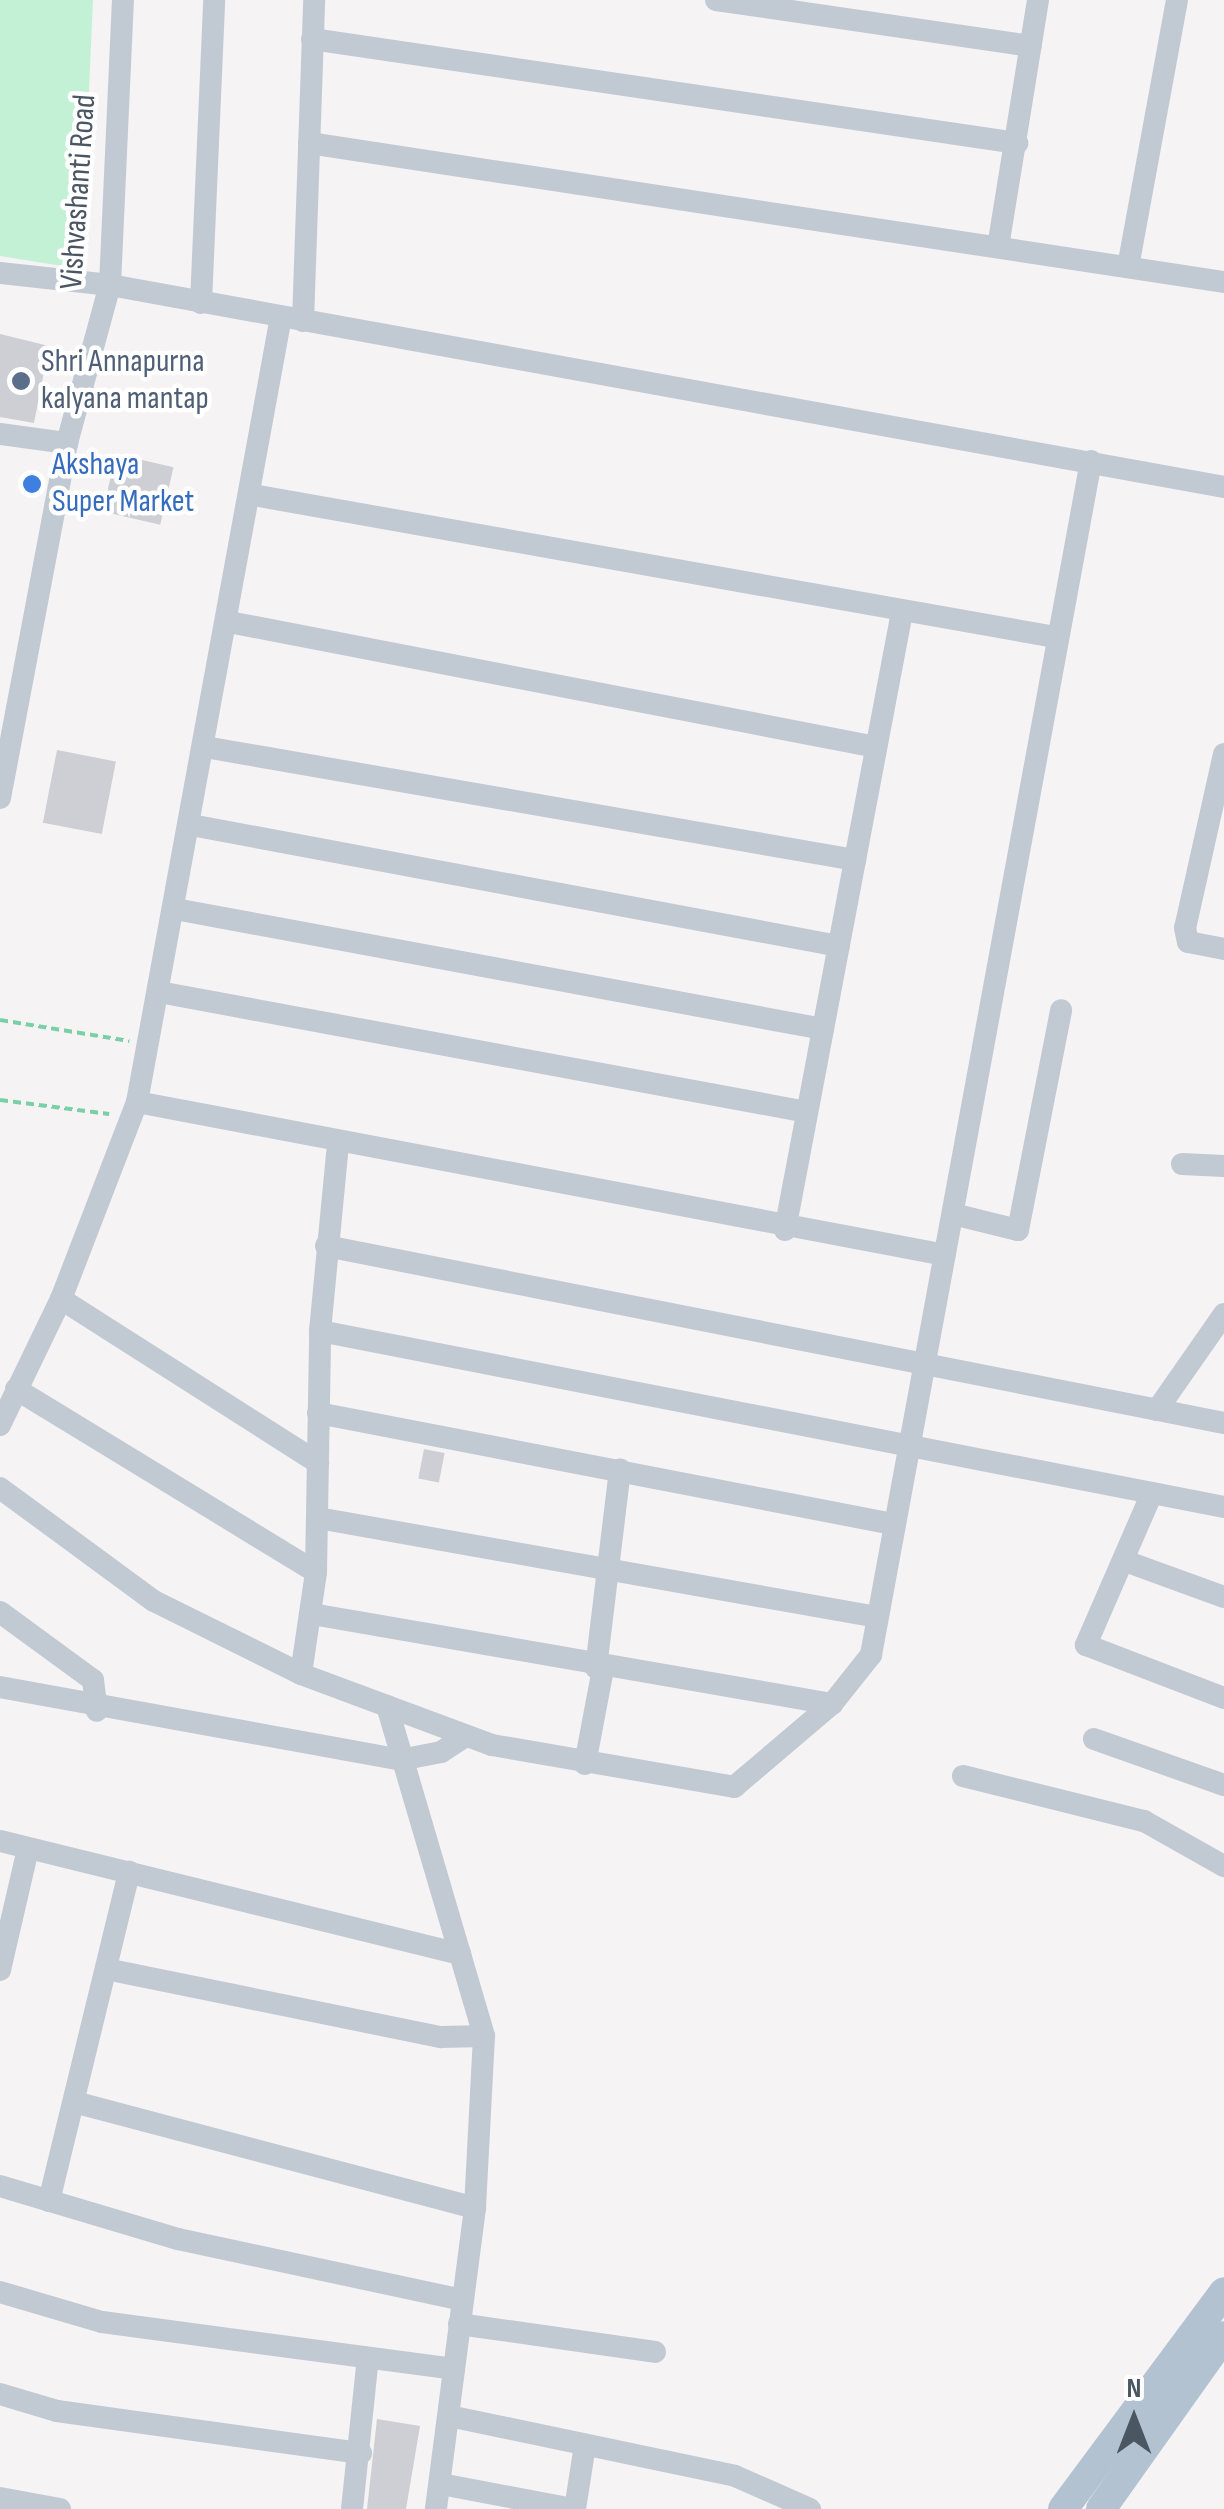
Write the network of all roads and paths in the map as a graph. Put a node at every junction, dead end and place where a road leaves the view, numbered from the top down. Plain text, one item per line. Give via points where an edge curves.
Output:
1 (123, 0) edge
2 (214, 0) edge
3 (314, 0) edge
4 (716, 0) edge
5 (1038, 0) edge
6 (1177, 0) edge
7 (312, 39) junction
8 (1031, 46) junction
9 (308, 143) junction
10 (1017, 143) junction
11 (998, 247) junction
12 (1128, 268) junction
13 (0, 273) edge
14 (1224, 282) edge
15 (110, 285) junction
16 (201, 303) junction
17 (292, 319) junction
18 (0, 434) edge
19 (67, 443) junction
20 (1091, 461) junction
21 (1224, 487) edge
22 (253, 494) junction
23 (902, 612) junction
24 (228, 622) junction
25 (1055, 637) junction
26 (205, 747) junction
27 (876, 747) junction
28 (1224, 754) edge
29 (0, 798) edge
30 (191, 825) junction
31 (855, 860) junction
32 (175, 909) junction
33 (839, 946) junction
34 (1224, 949) edge
35 (159, 992) junction
36 (1061, 1010) dead end
37 (0, 1020) edge
38 (823, 1029) junction
39 (149, 1044) junction
40 (0, 1100) edge
41 (135, 1110) junction
42 (807, 1112) junction
43 (338, 1145) junction
44 (1182, 1164) dead end
45 (1224, 1166) edge
46 (953, 1214) junction
47 (785, 1230) junction
48 (326, 1246) junction
49 (945, 1255) junction
50 (61, 1299) junction
51 (1224, 1314) edge
52 (320, 1332) junction
53 (924, 1363) junction
54 (16, 1389) junction
55 (1158, 1410) junction
56 (318, 1413) junction
57 (1224, 1423) edge
58 (0, 1425) edge
59 (907, 1447) junction
60 (318, 1464) junction
61 (620, 1469) junction
62 (0, 1488) edge
63 (1152, 1493) junction
64 (1224, 1508) edge
65 (318, 1518) junction
66 (893, 1524) junction
67 (1125, 1561) junction
68 (609, 1569) junction
69 (316, 1572) junction
70 (1224, 1597) edge
71 (0, 1612) edge
72 (312, 1614) junction
73 (876, 1617) junction
74 (600, 1668) junction
75 (300, 1674) junction
76 (0, 1688) edge
77 (1224, 1698) edge
78 (832, 1704) junction
79 (387, 1706) junction
80 (97, 1711) junction
81 (466, 1736) junction
82 (1094, 1740) dead end
83 (400, 1760) junction
84 (585, 1764) junction
85 (963, 1776) dead end
86 (1224, 1785) edge
87 (0, 1842) edge
88 (28, 1848) junction
89 (1224, 1866) edge
90 (129, 1872) junction
91 (2, 1954) edge
92 (460, 1954) junction
93 (106, 1969) junction
94 (484, 2036) junction
95 (74, 2102) junction
96 (0, 2186) edge
97 (49, 2201) junction
98 (475, 2208) junction
99 (0, 2292) edge
100 (1224, 2292) edge
101 (460, 2312) junction
102 (1224, 2336) edge
103 (655, 2352) dead end
104 (368, 2358) junction
105 (454, 2368) junction
106 (0, 2394) edge
107 (449, 2416) junction
108 (585, 2446) junction
109 (361, 2453) junction
110 (441, 2484) junction
111 (0, 2498) edge
112 (60, 2509) edge
113 (352, 2509) edge
114 (436, 2509) edge
115 (574, 2509) edge
116 (810, 2509) edge
117 (1062, 2509) edge
118 (1101, 2509) edge

1 - 15 street, Vishvashanti Road
2 - 16 street
3 - 7 street
4 - 8 street
5 - 8 street
6 - 12 street
7 - 9 street
7 - 10 street
8 - 10 street
9 - 11 street
9 - 17 street
10 - 11 street
11 - 12 street
12 - 14 street
13 - 15 street
15 - 16 street
15 - 19 street, Vishvashanti Road
16 - 17 street
17 - 20 street
17 - 22 street
18 - 19 street
19 - 29 street, Vishvashanti Road
20 - 21 street
20 - 25 street
22 - 23 street
22 - 24 street
23 - 25 street
23 - 27 street
24 - 26 street
24 - 27 street
25 - 46 street
26 - 30 street
26 - 31 street
27 - 31 street
28 - 34 street via 1185,928 1188,942
30 - 32 street
30 - 33 street
31 - 33 street
32 - 35 street
32 - 38 street
33 - 38 street
35 - 39 street
35 - 42 street
36 - 46 street via 1018,1230
37 - 39 path
38 - 42 street
39 - 41 street
40 - 41 path
41 - 43 street
41 - 50 street
42 - 47 street
43 - 47 street
43 - 48 street
44 - 45 street
46 - 49 street
47 - 49 street
48 - 52 street
48 - 53 street
49 - 53 street
50 - 54 street
50 - 60 street
51 - 55 street
52 - 56 street
52 - 59 street
53 - 55 street
53 - 59 street
54 - 58 street
54 - 69 street
55 - 57 street
56 - 60 street
56 - 61 street
59 - 63 street
59 - 66 street
60 - 65 street
61 - 66 street
61 - 68 street
62 - 75 street via 154,1601
63 - 64 street
63 - 67 street
65 - 68 street
65 - 69 street
66 - 73 street
67 - 70 street
67 - 77 street via 1086,1645 1091,1653
68 - 73 street
68 - 74 street
69 - 72 street
71 - 80 street via 98,1684
72 - 74 street
72 - 75 street
73 - 78 street via 870,1654
74 - 78 street
74 - 84 street
75 - 79 street
76 - 80 street
78 - 84 street via 734,1787
79 - 81 street
79 - 83 street
80 - 83 street
81 - 83 street via 441,1752
81 - 84 street
82 - 86 street
83 - 92 street
85 - 89 street via 1144,1821
87 - 88 street
88 - 90 street
88 - 91 street
90 - 92 street
90 - 93 street
92 - 94 street
93 - 94 street via 441,2037
93 - 95 street
94 - 98 street
95 - 97 street
95 - 98 street
96 - 97 street
97 - 101 street
98 - 101 street
99 - 104 street via 102,2322
100 - 117 main road
101 - 103 street
101 - 105 street
102 - 118 main road
104 - 105 street
104 - 109 street
105 - 107 street
106 - 109 street via 57,2411
107 - 108 street
107 - 110 street
108 - 115 street
108 - 116 street via 757,2482
109 - 113 street
110 - 114 street
110 - 115 street
111 - 112 street

